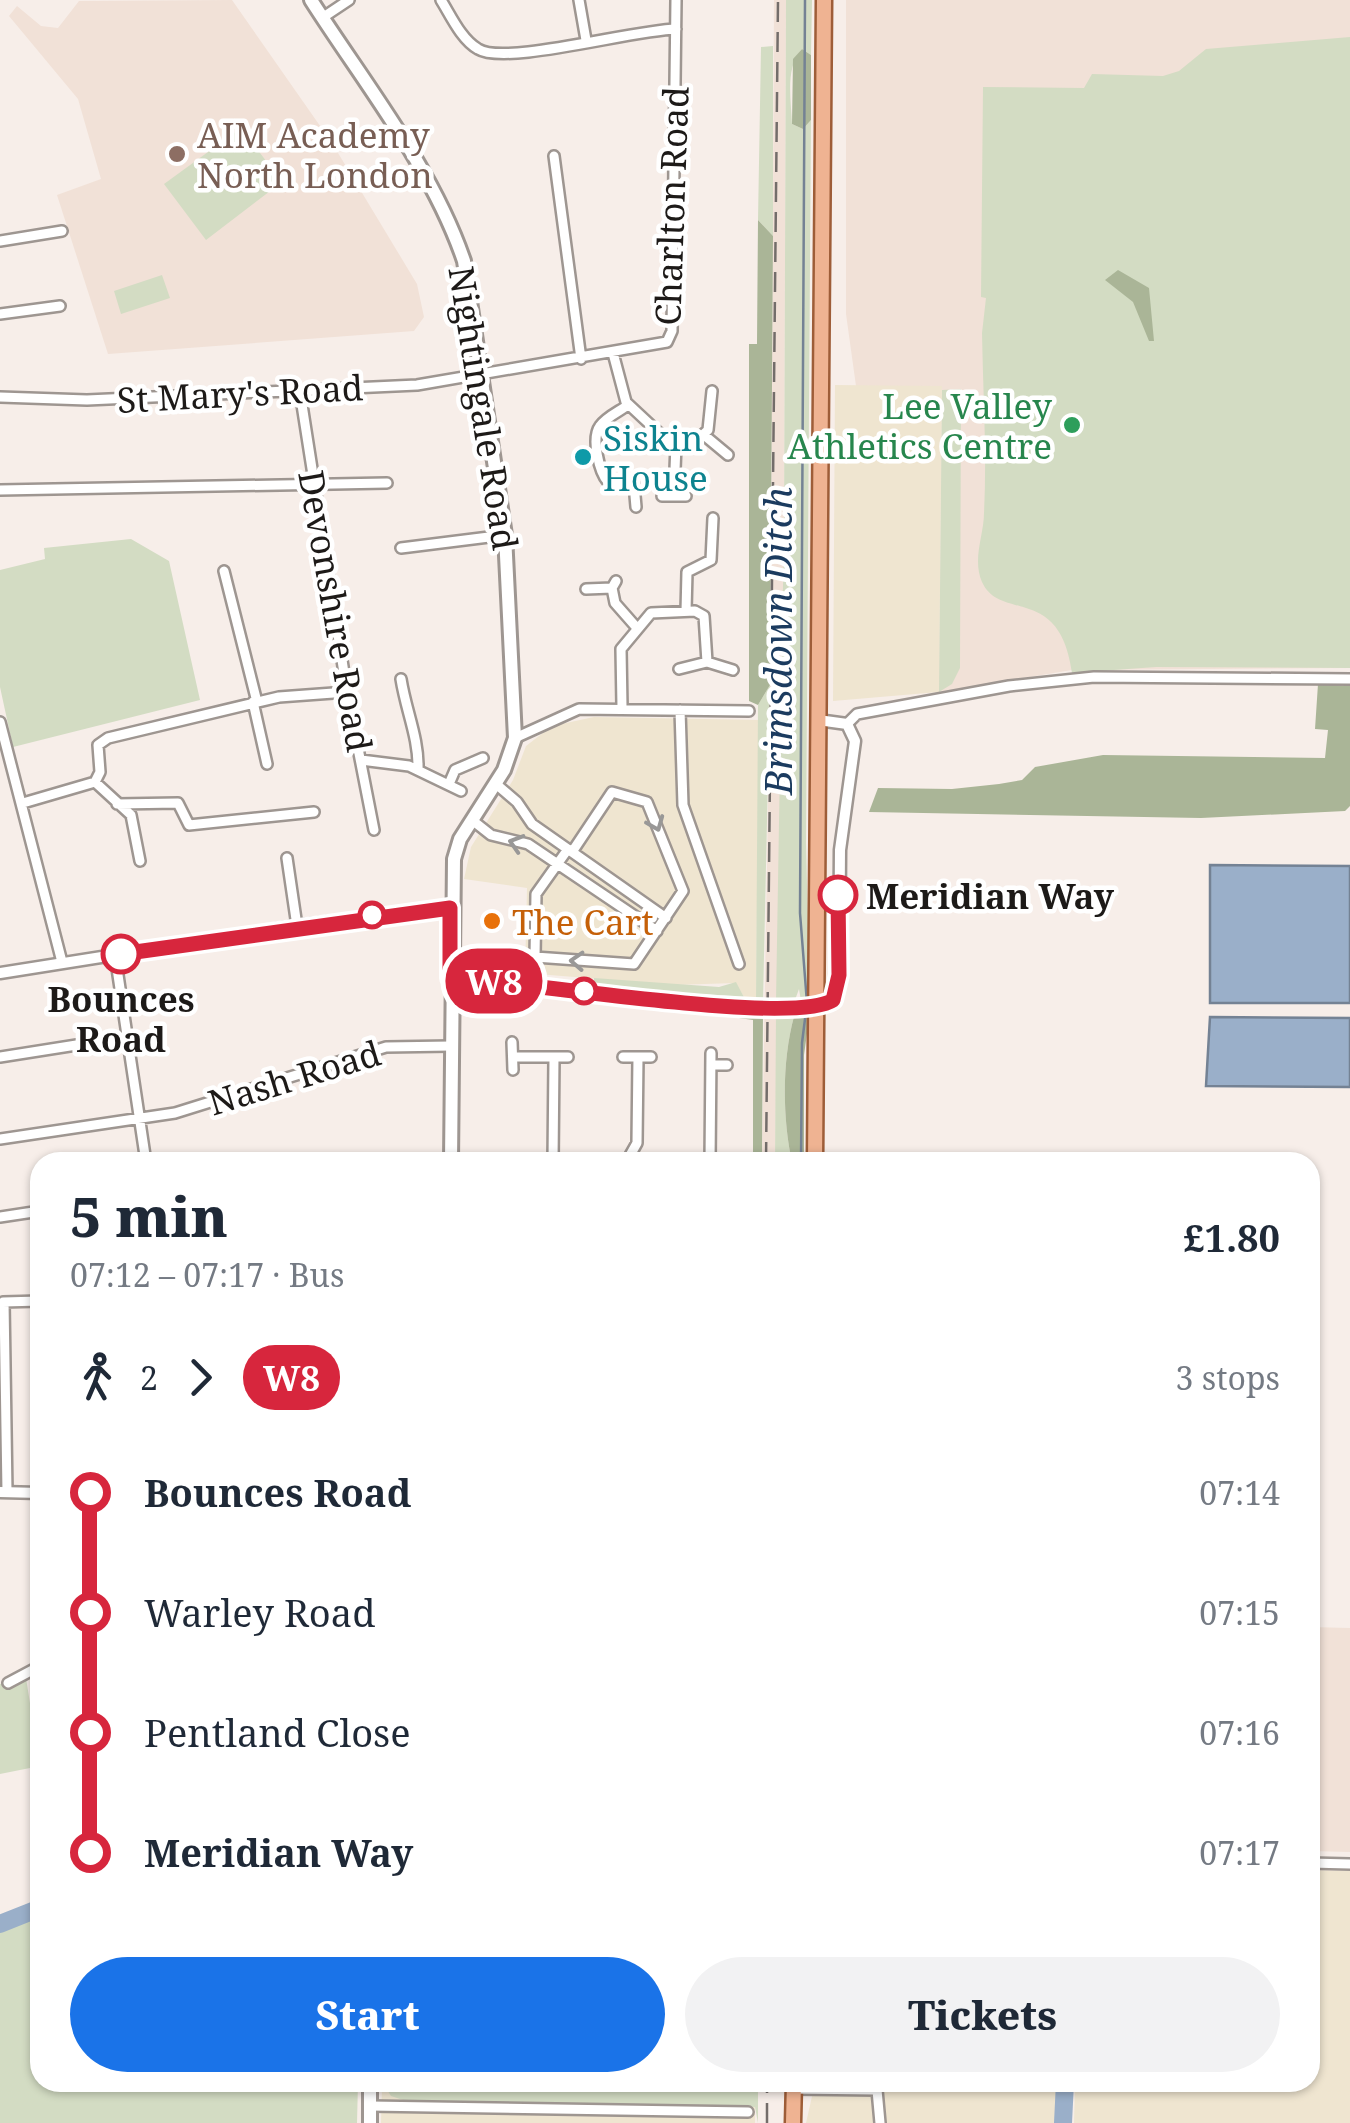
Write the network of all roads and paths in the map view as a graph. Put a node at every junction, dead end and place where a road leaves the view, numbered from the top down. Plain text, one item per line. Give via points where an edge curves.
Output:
1 (310, 0) edge
2 (349, 0) edge
3 (441, 0) edge
4 (579, 0) edge
5 (676, 0) edge
6 (824, 0) edge
7 (322, 18) junction
8 (676, 29) junction
9 (586, 40) junction
10 (554, 156) dead end
11 (62, 231) dead end
12 (0, 241) edge
13 (60, 306) dead end
14 (0, 314) edge
15 (613, 353) junction
16 (581, 358) junction
17 (480, 375) junction
18 (712, 391) dead end
19 (300, 392) junction
20 (0, 397) edge
21 (628, 406) junction
22 (704, 436) junction
23 (676, 444) junction
24 (728, 455) dead end
25 (387, 483) dead end
26 (314, 484) junction
27 (0, 490) edge
28 (662, 496) dead end
29 (636, 507) dead end
30 (713, 518) dead end
31 (699, 534) dead end
32 (712, 534) junction
33 (505, 535) junction
34 (401, 548) dead end
35 (224, 571) dead end
36 (586, 589) dead end
37 (686, 611) junction
38 (637, 628) junction
39 (707, 662) junction
40 (680, 669) dead end
41 (734, 670) dead end
42 (402, 679) dead end
43 (1350, 679) edge
44 (347, 692) junction
45 (255, 702) junction
46 (622, 707) junction
47 (680, 710) junction
48 (748, 711) dead end
49 (818, 720) junction
50 (0, 722) edge
51 (847, 724) junction
52 (516, 738) junction
53 (483, 758) dead end
54 (361, 760) junction
55 (267, 764) dead end
56 (418, 770) junction
57 (94, 782) junction
58 (449, 784) junction
59 (496, 784) junction
60 (461, 791) dead end
61 (22, 803) junction
62 (117, 804) junction
63 (314, 812) dead end
64 (472, 820) junction
65 (374, 830) dead end
66 (570, 850) junction
67 (287, 858) dead end
68 (140, 862) dead end
69 (557, 866) junction
70 (450, 908) junction
71 (666, 918) junction
72 (297, 926) junction
73 (657, 932) junction
74 (115, 955) junction
75 (62, 962) junction
76 (739, 964) dead end
77 (0, 972) edge
78 (450, 978) junction
79 (127, 1036) junction
80 (512, 1042) dead end
81 (451, 1046) junction
82 (0, 1057) edge
83 (512, 1057) junction
84 (554, 1057) junction
85 (568, 1057) dead end
86 (623, 1057) dead end
87 (638, 1057) junction
88 (651, 1058) dead end
89 (727, 1065) dead end
90 (513, 1070) dead end
91 (139, 1119) junction
92 (0, 1139) edge
93 (144, 1152) edge
94 (451, 1152) edge
95 (553, 1152) edge
96 (632, 1152) edge
97 (710, 1152) edge
98 (815, 1152) edge
99 (30, 1212) edge
100 (0, 1216) edge
101 (30, 1301) edge
102 (2, 1302) edge
103 (3, 1492) edge
104 (30, 1493) edge
105 (30, 1671) edge
106 (8, 1683) dead end
107 (1320, 1862) edge
108 (1350, 1864) edge
109 (370, 2092) edge
110 (794, 2092) edge
111 (877, 2092) edge
112 (370, 2106) junction
113 (451, 2108) junction
114 (526, 2108) junction
115 (748, 2112) dead end
116 (370, 2123) edge
117 (450, 2123) edge
118 (525, 2123) edge
119 (794, 2123) edge
120 (880, 2123) edge

1 - 7 main road, Nightingale Road
2 - 7 street
3 - 9 street via 470,43 488,54 513,56
4 - 9 street
5 - 8 street, Charlton Road
6 - 49 main road
7 - 17 main road, Nightingale Road via 396,129 455,235
8 - 9 street
8 - 15 street, Charlton Road via 672,331 663,344
10 - 16 street
11 - 12 street
13 - 14 street
15 - 16 street, Charlton Road
15 - 21 street
16 - 17 street, Charlton Road
17 - 19 street, St Mary's Road
17 - 33 main road, Nightingale Road
18 - 22 street via 712,422
19 - 20 street, St Mary's Road
19 - 26 street, Devonshire Road
21 - 23 street
21 - 29 street via 602,423 596,438 602,474 608,482 634,484
22 - 23 street
22 - 24 street
23 - 28 street via 680,496
25 - 26 street
26 - 27 street
26 - 44 street, Devonshire Road
30 - 32 street
31 - 32 street
32 - 37 street via 710,564 690,568 686,576
33 - 34 street
33 - 52 main road, Nightingale Road
35 - 45 street
36 - 38 street via 614,584 615,603
37 - 38 street via 650,613
37 - 39 street via 704,616
38 - 46 street via 619,658
39 - 40 street
39 - 41 street
42 - 56 street via 408,722 419,742
43 - 51 street via 1073,678 857,714
44 - 45 street
44 - 54 street, Devonshire Road
45 - 55 street
45 - 57 street via 108,738 98,746
46 - 47 street
46 - 52 street via 571,712
47 - 48 street
47 - 76 street via 683,805
49 - 51 street
49 - 98 main road
50 - 61 street
51 - 78 street, bridge via 855,741 840,850 838,984 829,1002 719,1007
52 - 59 main road
53 - 58 street via 455,770
54 - 56 street
54 - 65 street, Devonshire Road
56 - 58 street
57 - 61 street
57 - 62 street
58 - 60 street
59 - 64 main road
59 - 66 street via 532,824
61 - 75 street
62 - 63 street via 178,803 189,825
62 - 68 street via 130,815
69 -> 64 street via 528,844 491,835
64 - 70 main road via 457,848
66 - 69 street
66 - 71 street
66 -> 71 street via 612,792 645,800 683,891
67 - 72 street
69 - 73 street
73 -> 69 street via 634,964 535,957 534,899
70 - 72 street
70 - 78 main road
71 - 73 street
72 - 74 street
74 - 75 street
74 - 79 street
75 - 77 street
78 - 81 main road
79 - 82 street
79 - 91 street
80 - 83 street
81 - 91 street, Nash Road via 386,1047
81 - 94 main road
83 - 84 street
83 - 90 street
84 - 85 street
84 - 95 street
86 - 87 street
87 - 88 street
87 - 96 street
89 - 97 street via 711,1059
91 - 92 street, Nash Road
91 - 93 street
99 - 100 street
101 - 102 street
102 - 103 street
103 - 104 street
105 - 106 street
107 - 108 street
109 - 112 main road
110 - 119 main road
111 - 120 street
112 - 113 street
112 - 116 main road
113 - 114 street
113 - 117 street
114 - 115 street
114 - 118 street

